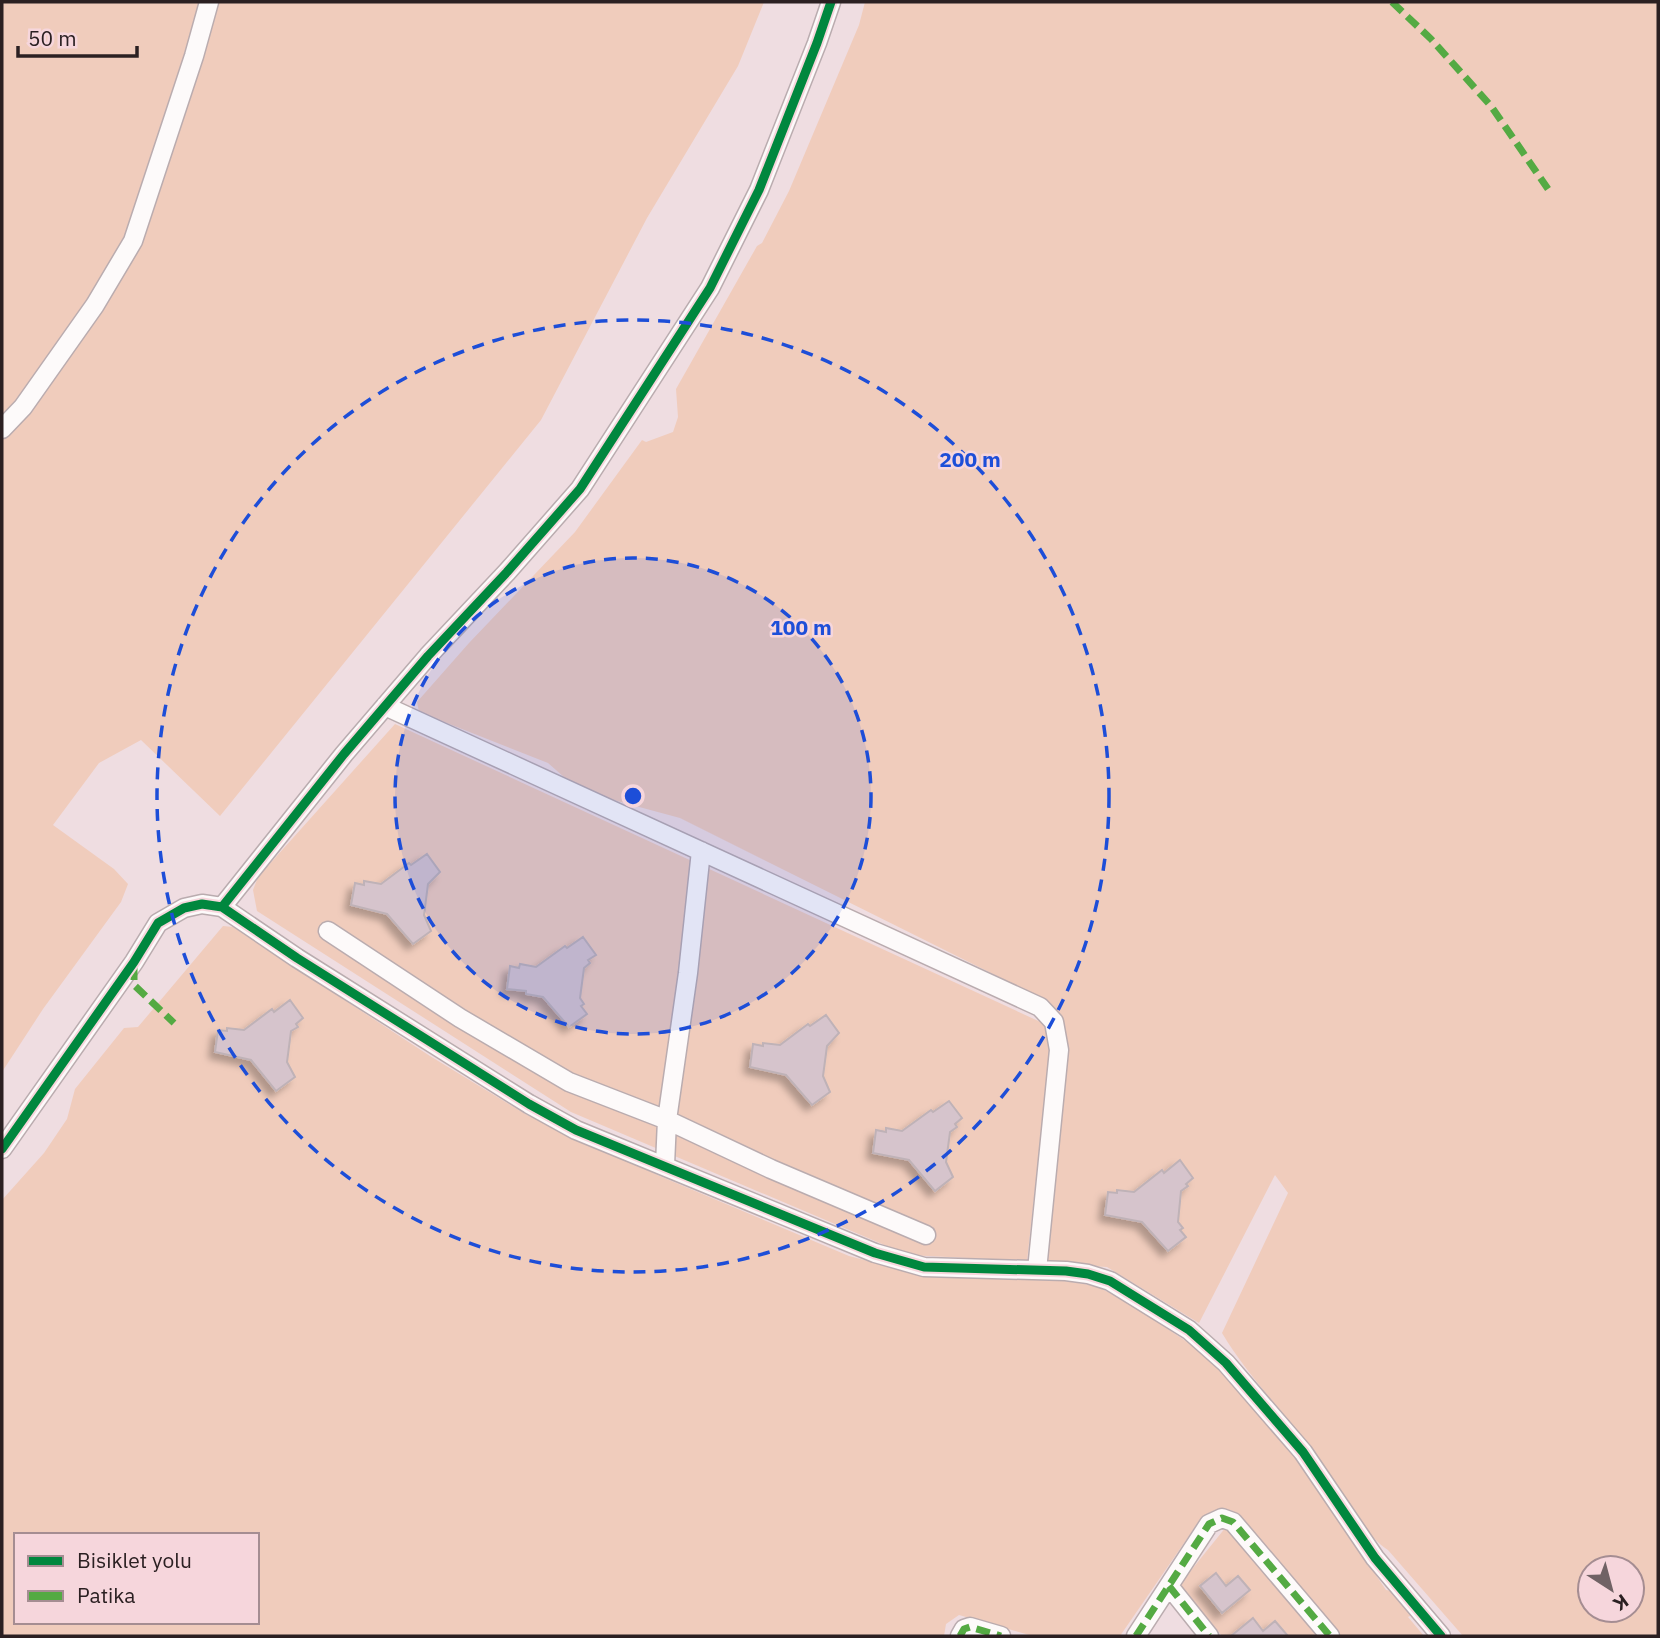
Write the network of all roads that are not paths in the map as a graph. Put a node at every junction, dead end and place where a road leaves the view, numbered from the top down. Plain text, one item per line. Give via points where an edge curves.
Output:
1 (209, 2) edge
2 (831, 2) edge
3 (2, 429) edge
4 (385, 706) junction
5 (701, 851) junction
6 (222, 907) junction
7 (328, 931) dead end
8 (667, 1120) junction
9 (2, 1149) edge
10 (666, 1165) junction
11 (926, 1235) dead end
12 (1037, 1270) junction
13 (1169, 1586) junction
14 (960, 1636) edge
15 (1001, 1636) edge
16 (1136, 1636) edge
17 (1209, 1636) edge
18 (1330, 1636) edge
19 (1441, 1636) edge

1 - 3 street via 133,242 87,316 23,407
2 - 4 street via 758,190 710,288 580,488
4 - 5 street
4 - 6 street
5 - 8 street
5 - 12 street via 1040,1007 1054,1022 1059,1050
6 - 9 street via 202,904 184,908 158,923
6 - 10 street via 540,1111
7 - 8 street via 460,1018 569,1082
8 - 10 street
8 - 11 street
10 - 12 street via 907,1264
12 - 19 street via 1110,1281 1189,1330 1226,1363 1303,1452 1375,1558
13 - 16 street
13 - 17 street
13 - 18 street via 1209,1524 1229,1519
14 - 15 street via 970,1627

